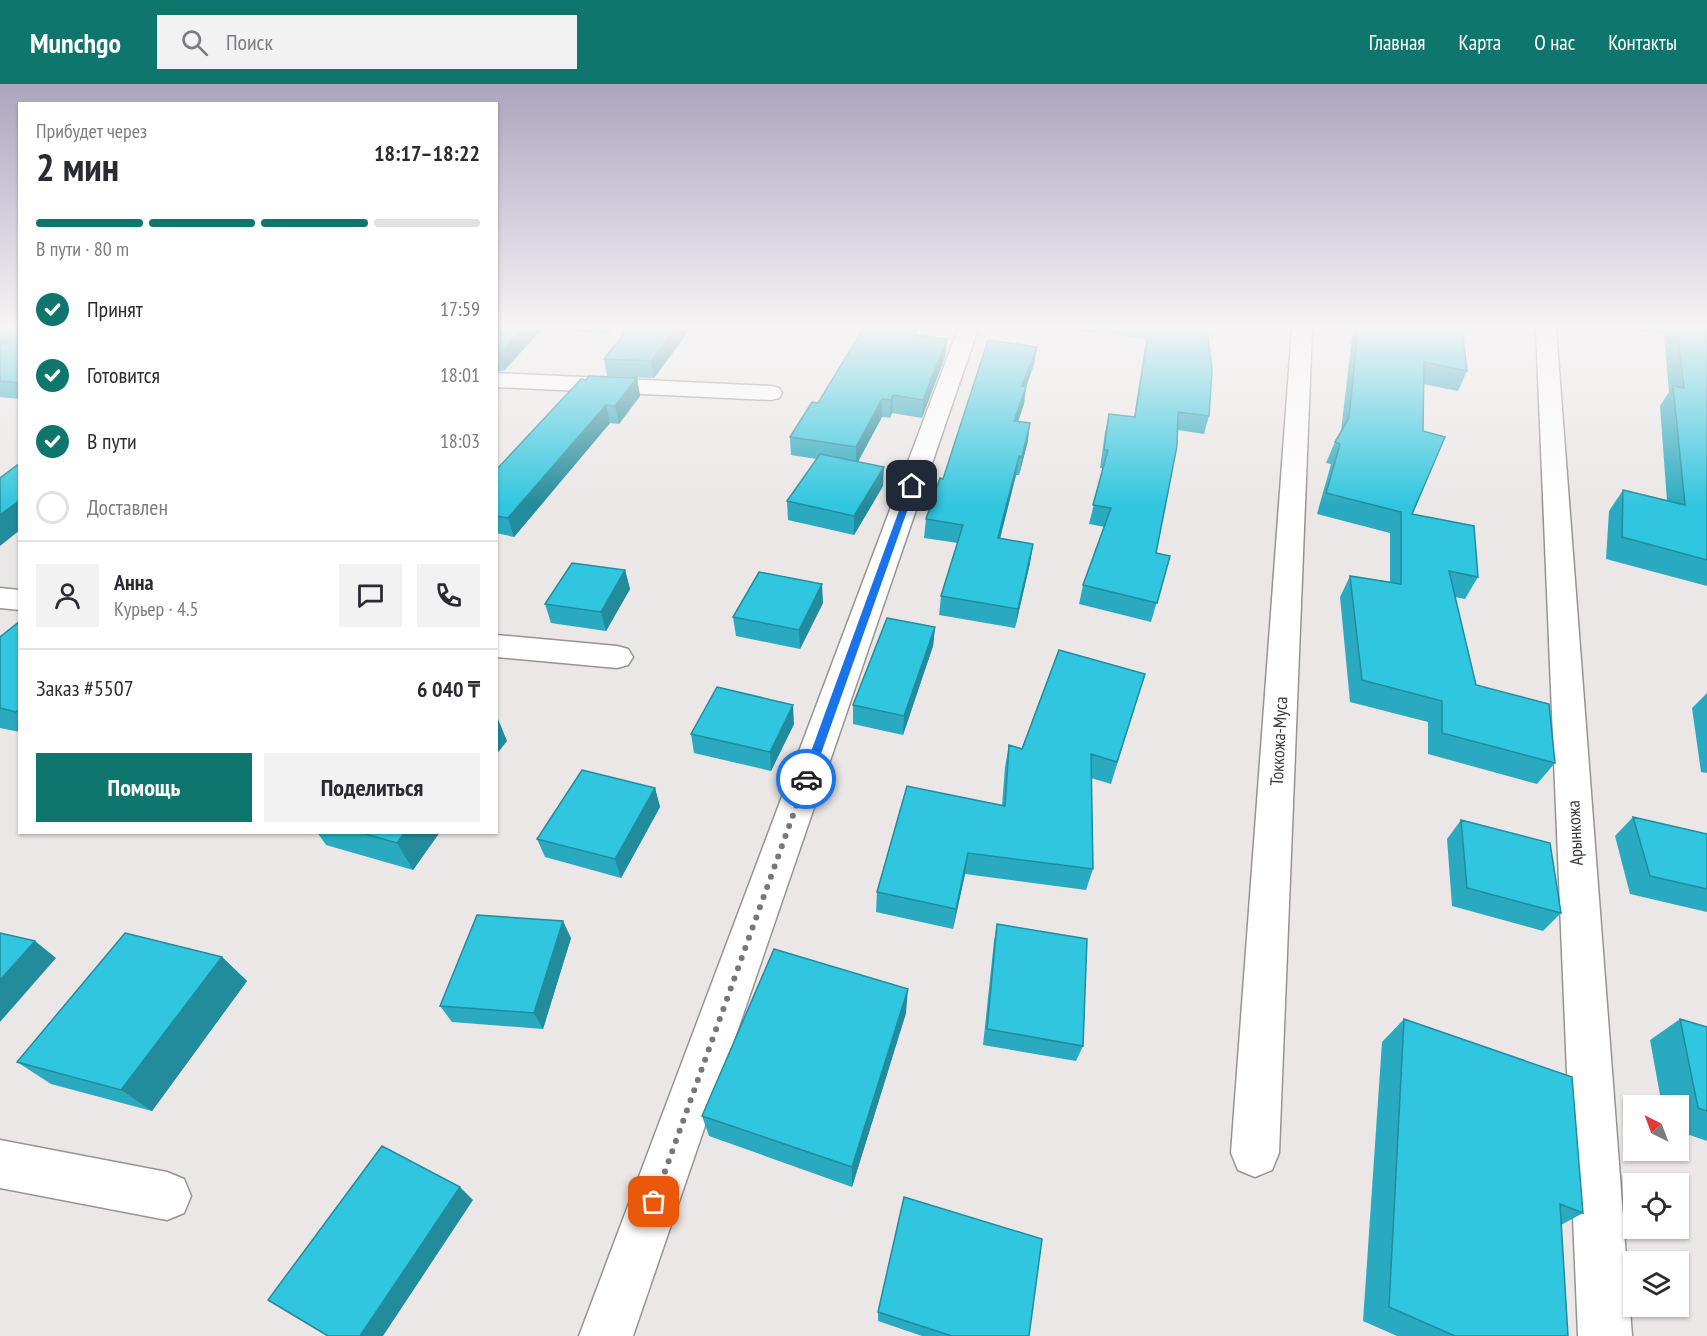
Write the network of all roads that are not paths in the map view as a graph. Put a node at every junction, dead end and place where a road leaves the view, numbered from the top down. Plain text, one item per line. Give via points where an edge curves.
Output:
1 (653, 387) edge
2 (947, 387) edge
3 (1299, 387) edge
4 (1549, 387) edge
5 (771, 393) dead end
6 (0, 598) edge
7 (18, 600) edge
8 (498, 646) edge
9 (617, 657) dead end
10 (1255, 1153) dead end
11 (0, 1164) edge
12 (167, 1196) dead end
13 (606, 1336) edge
14 (1605, 1336) edge

1 - 5 street
2 - 13 street
3 - 10 street, Токкожа-Муса
4 - 14 street, Арынкожа
6 - 7 street
8 - 9 street
11 - 12 street

